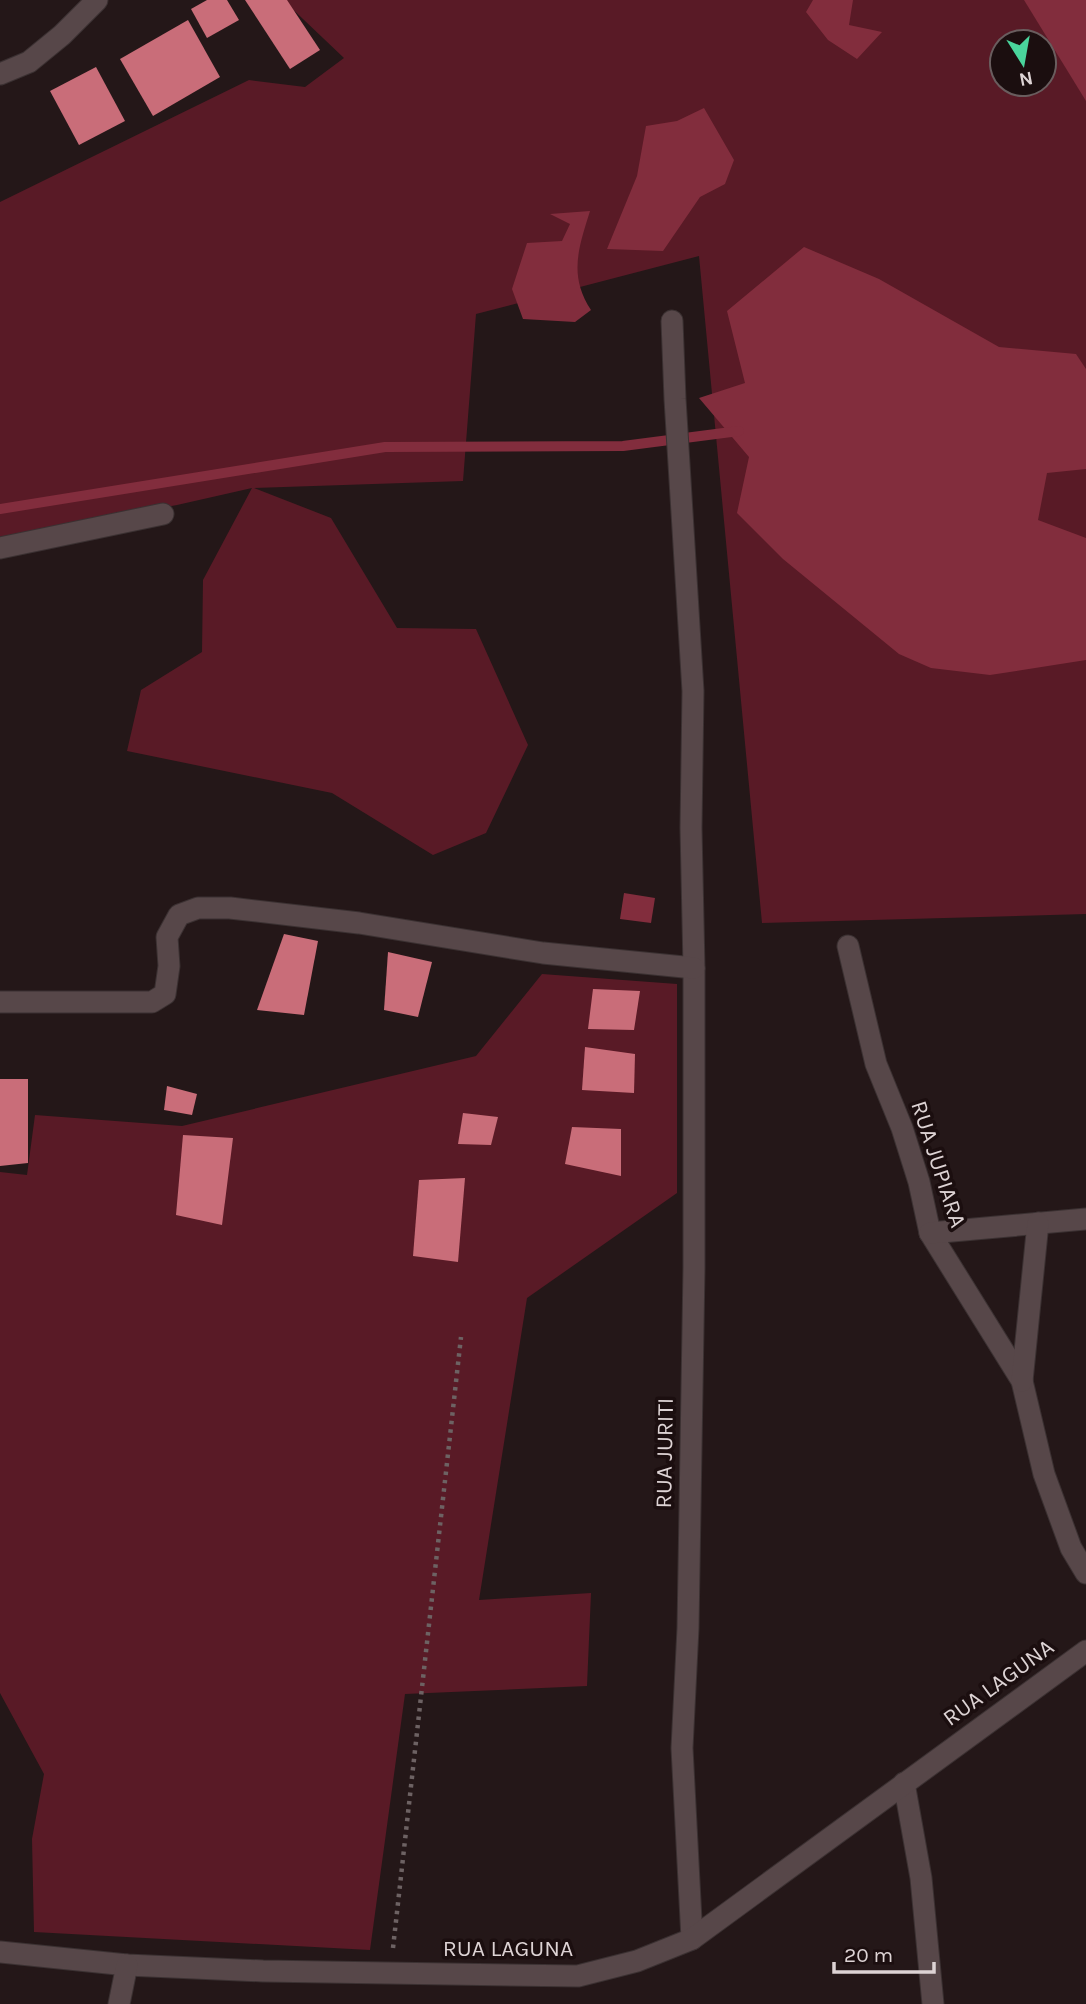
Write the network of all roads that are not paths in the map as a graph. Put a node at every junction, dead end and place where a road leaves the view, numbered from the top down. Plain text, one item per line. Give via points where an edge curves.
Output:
1 (97, 0) edge
2 (0, 74) edge
3 (672, 321) dead end
4 (163, 514) dead end
5 (0, 548) edge
6 (848, 946) dead end
7 (694, 968) junction
8 (0, 1002) edge
9 (1086, 1219) edge
10 (1038, 1223) junction
11 (930, 1233) junction
12 (1022, 1381) junction
13 (1086, 1573) edge
14 (1086, 1651) edge
15 (904, 1783) junction
16 (692, 1939) junction
17 (0, 1952) edge
18 (127, 1965) junction
19 (119, 2004) edge
20 (933, 2004) edge

1 - 2 street via 29,62
3 - 7 street, RUA JURITI via 693,691
4 - 5 street
6 - 11 street, RUA JUPIARA via 876,1064 919,1182
7 - 8 street via 543,953 359,923 198,908 179,915 167,937 165,994 152,1002
7 - 16 street, RUA JURITI via 694,1268 682,1748
9 - 10 street
10 - 11 street
10 - 12 street, RUA JUPIARA
11 - 12 street, RUA JUPIARA
12 - 13 street, RUA JUPIARA via 1044,1474 1071,1548
14 - 15 street, RUA LAGUNA
15 - 16 street, RUA LAGUNA
15 - 20 street via 921,1878
16 - 18 street, RUA LAGUNA via 637,1961 578,1976 390,1975
17 - 18 street, RUA LAGUNA
18 - 19 street

